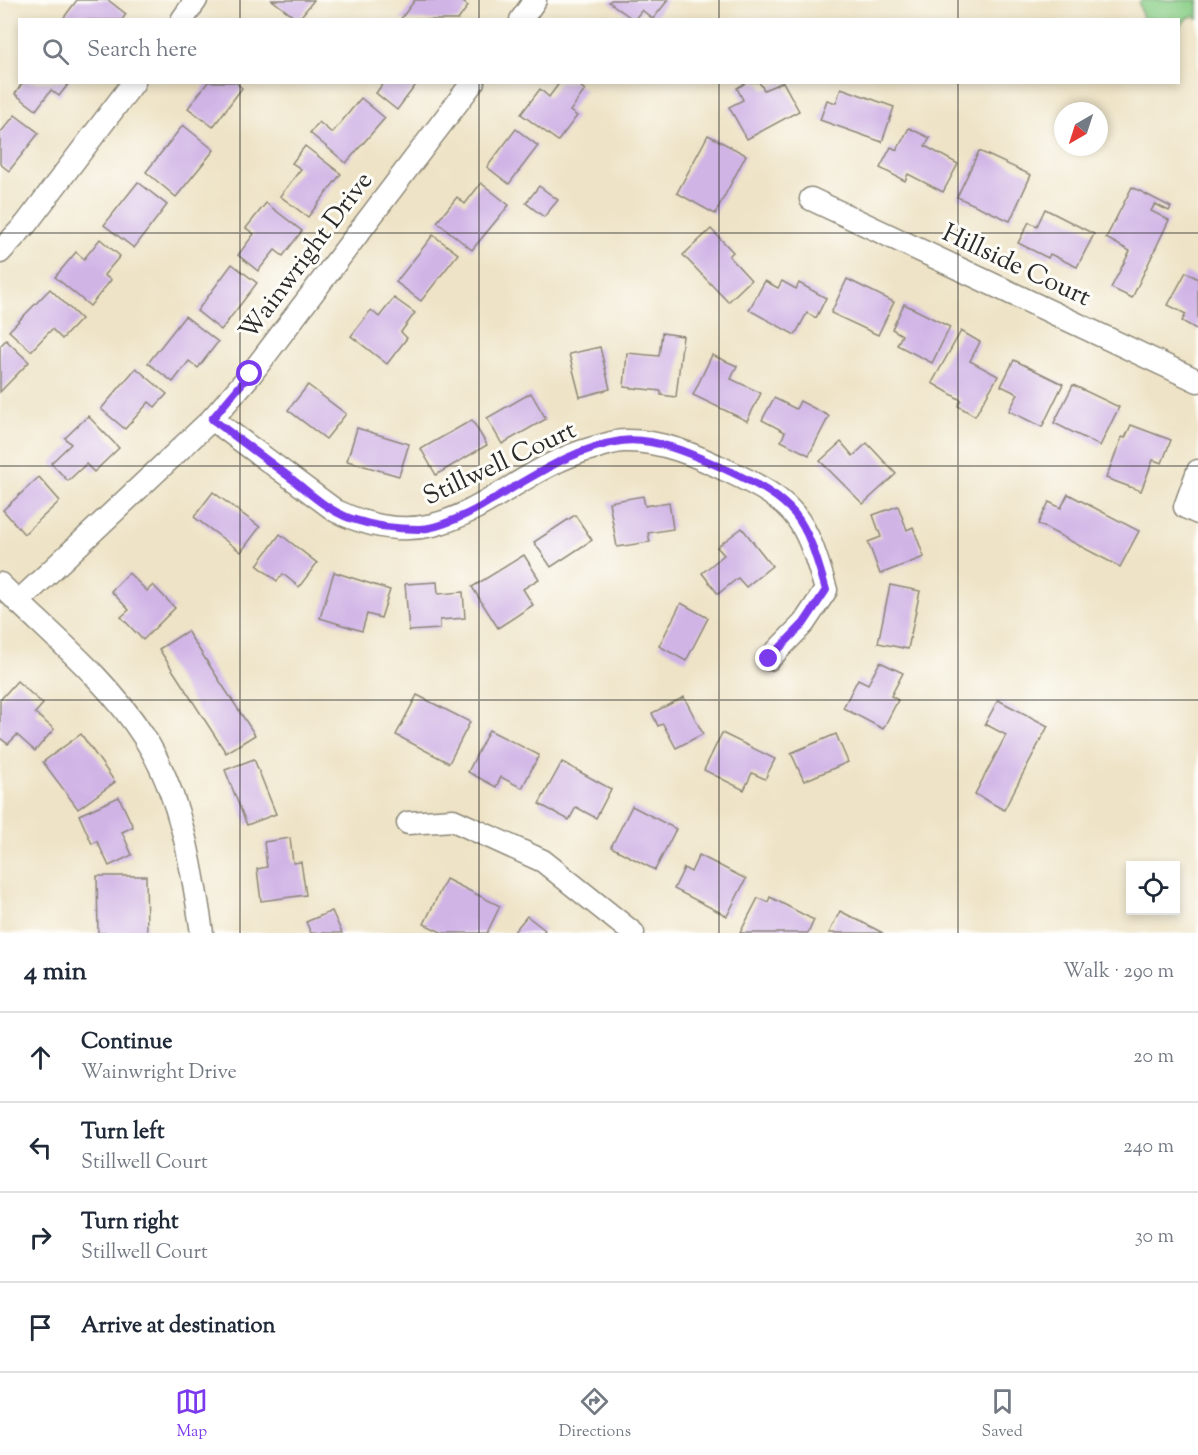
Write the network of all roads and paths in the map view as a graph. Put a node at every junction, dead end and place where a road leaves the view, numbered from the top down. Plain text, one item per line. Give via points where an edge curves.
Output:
1 (196, 0) edge
2 (536, 0) edge
3 (183, 18) edge
4 (522, 18) edge
5 (132, 84) edge
6 (470, 84) edge
7 (811, 199) dead end
8 (0, 252) edge
9 (1198, 381) edge
10 (212, 419) junction
11 (1198, 471) edge
12 (1198, 513) edge
13 (0, 584) edge
14 (18, 602) junction
15 (769, 659) dead end
16 (408, 823) dead end
17 (202, 933) edge
18 (633, 933) edge

1 - 3 street
2 - 4 street
5 - 8 street via 26,224
6 - 10 street, Wainwright Drive
7 - 9 street, Hillside Court
10 - 14 street, Wainwright Drive
10 - 15 street, Stillwell Court via 336,512 382,526 422,529 477,509 580,452 623,440 686,451 777,496 812,540 826,590 804,623
11 - 12 street via 1185,507
13 - 14 street
14 - 17 street via 113,696 146,739 163,771 182,823
16 - 18 street via 453,820 543,861

